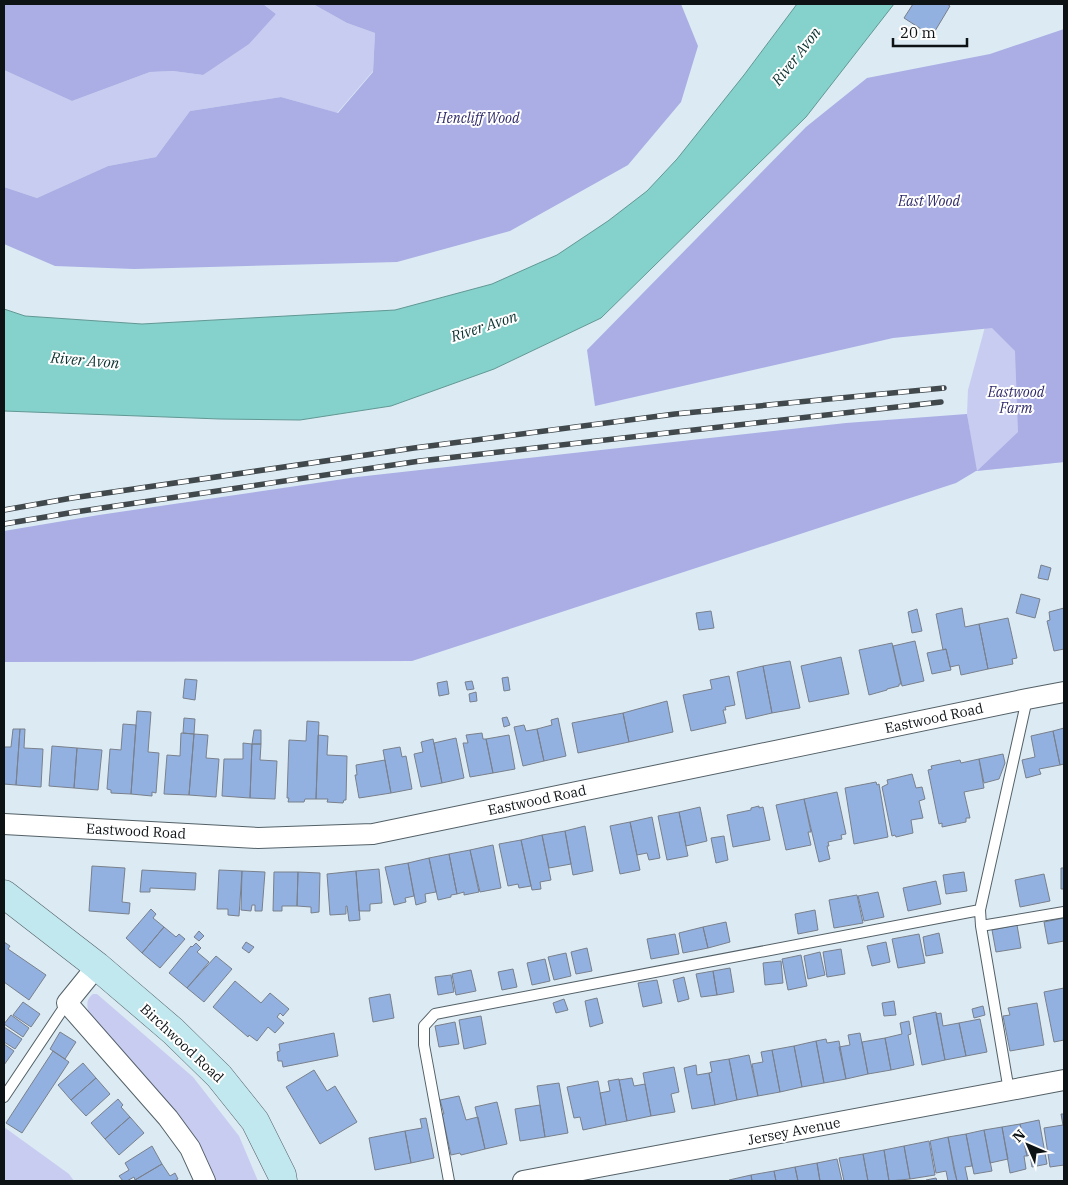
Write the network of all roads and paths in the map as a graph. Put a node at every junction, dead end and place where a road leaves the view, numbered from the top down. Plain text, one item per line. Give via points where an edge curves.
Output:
1 (1064, 692) edge
2 (1027, 698) junction
3 (4, 824) edge
4 (4, 894) edge
5 (980, 910) junction
6 (1064, 912) edge
7 (981, 926) junction
8 (97, 966) junction
9 (67, 1003) junction
10 (1064, 1080) edge
11 (1009, 1091) junction
12 (4, 1097) edge
13 (205, 1181) edge
14 (283, 1181) edge
15 (449, 1181) edge
16 (523, 1181) edge

1 - 2 street, Eastwood Road
2 - 3 street, Eastwood Road via 373,834 258,838
2 - 5 lane
4 - 8 street, Birchwood Road
5 - 7 lane
5 - 15 lane via 435,1014 424,1026 424,1045
6 - 7 lane
7 - 11 lane
8 - 9 street
8 - 14 street, Birchwood Road via 220,1076 255,1121
9 - 12 lane
9 - 13 street via 168,1118 190,1148
10 - 11 street, Jersey Avenue
11 - 16 street, Jersey Avenue

